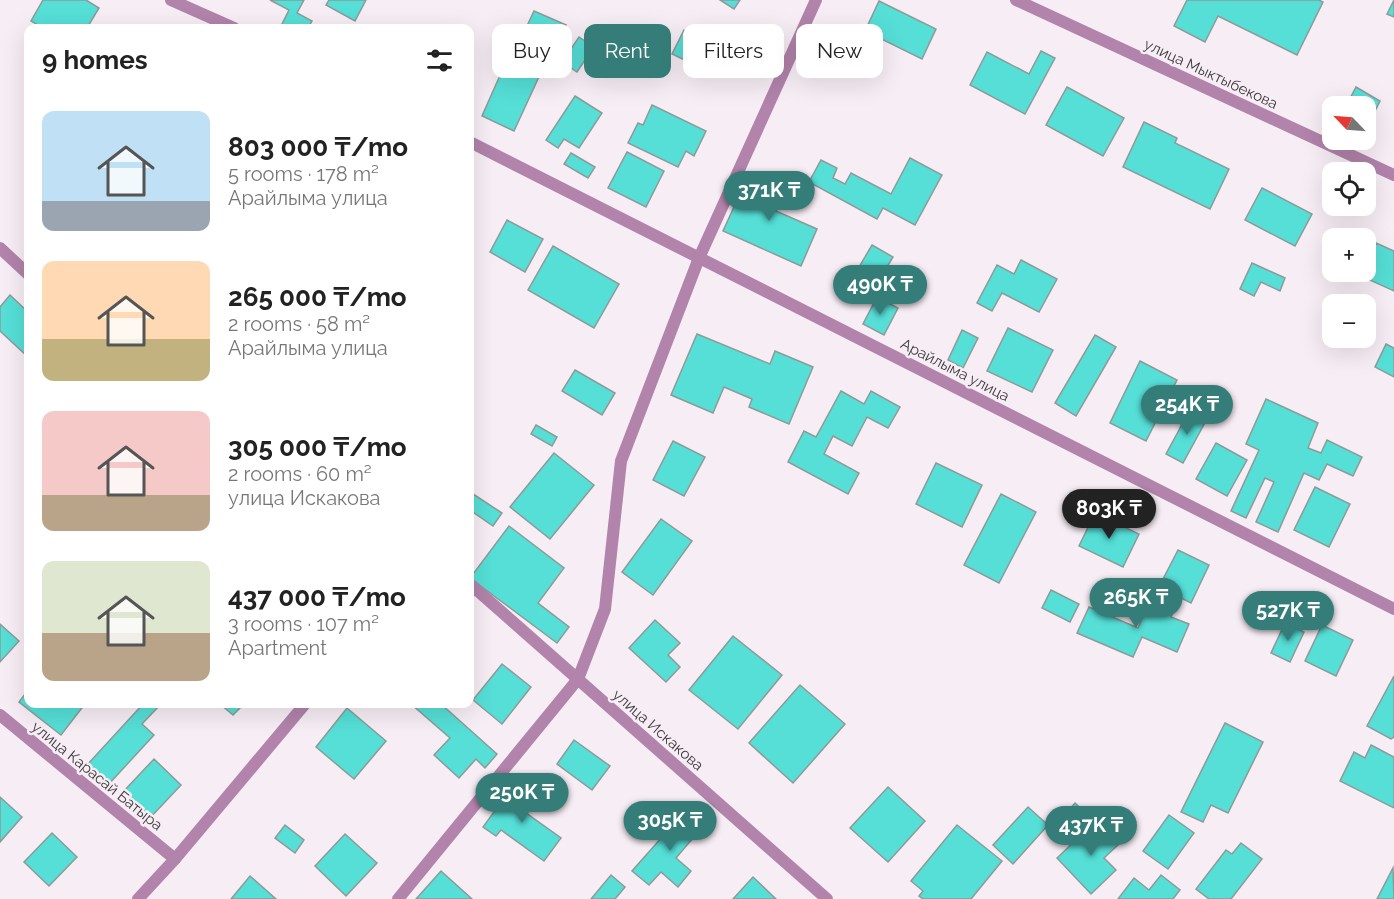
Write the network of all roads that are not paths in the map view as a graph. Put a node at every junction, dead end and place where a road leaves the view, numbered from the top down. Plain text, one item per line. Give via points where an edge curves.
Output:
1 (171, 0) edge
2 (816, 0) edge
3 (1016, 0) edge
4 (225, 24) edge
5 (474, 144) edge
6 (1394, 175) edge
7 (0, 248) edge
8 (699, 258) junction
9 (24, 270) edge
10 (474, 588) edge
11 (1394, 609) edge
12 (578, 679) junction
13 (302, 708) edge
14 (0, 715) edge
15 (175, 859) junction
16 (138, 899) edge
17 (398, 899) edge
18 (827, 899) edge

1 - 4 street
2 - 8 street
3 - 6 street, улица Мыктыбекова
5 - 8 street, Арайлыма улица
7 - 9 street
8 - 11 street, Арайлыма улица
8 - 12 street via 621,461 605,609
10 - 12 street, улица Искакова
12 - 17 street
12 - 18 street, улица Искакова
13 - 15 street
14 - 15 street, улица Карасай Батыра
15 - 16 street

